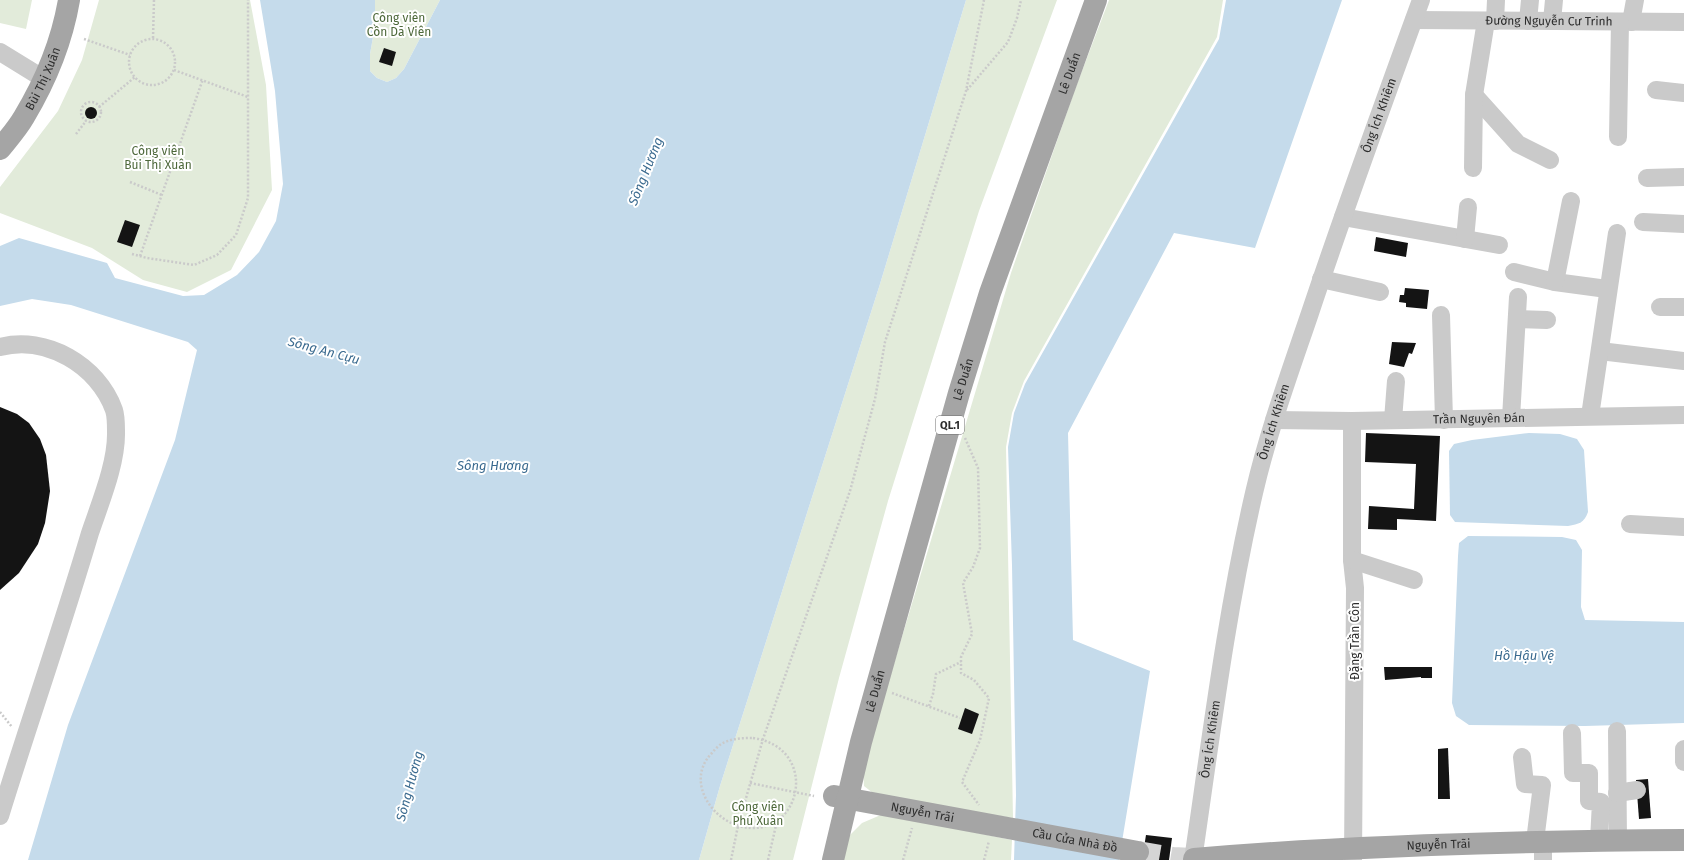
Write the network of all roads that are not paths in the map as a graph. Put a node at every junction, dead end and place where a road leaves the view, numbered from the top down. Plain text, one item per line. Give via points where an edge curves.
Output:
1 (69, 0) edge
2 (1080, 0) edge
3 (1096, 0) edge
4 (1421, 0) edge
5 (1496, 0) edge
6 (1530, 0) edge
7 (1554, 0) edge
8 (1635, 0) edge
9 (1414, 20) junction
10 (1490, 21) junction
11 (1528, 21) junction
12 (1552, 21) junction
13 (1626, 22) junction
14 (1684, 22) edge
15 (0, 52) edge
16 (44, 79) junction
17 (1656, 90) dead end
18 (1684, 93) edge
19 (1474, 95) junction
20 (1618, 137) dead end
21 (0, 150) edge
22 (1550, 160) dead end
23 (1473, 168) dead end
24 (1684, 177) edge
25 (1647, 178) dead end
26 (1571, 201) dead end
27 (1468, 207) dead end
28 (1343, 217) junction
29 (1643, 222) dead end
30 (1684, 224) edge
31 (1616, 233) dead end
32 (1465, 239) junction
33 (1499, 245) dead end
34 (1514, 272) dead end
35 (1321, 279) junction
36 (1555, 282) junction
37 (1607, 289) junction
38 (1380, 292) dead end
39 (1518, 297) dead end
40 (1660, 307) dead end
41 (1684, 307) edge
42 (1441, 315) dead end
43 (1517, 318) junction
44 (1547, 320) dead end
45 (0, 347) edge
46 (1600, 351) junction
47 (1684, 361) edge
48 (1396, 381) dead end
49 (1684, 415) edge
50 (1590, 416) junction
51 (1511, 418) junction
52 (1274, 420) junction
53 (1393, 420) junction
54 (1444, 420) junction
55 (1352, 421) junction
56 (1630, 524) dead end
57 (1684, 527) edge
58 (1352, 560) junction
59 (1414, 580) dead end
60 (1617, 731) dead end
61 (1572, 733) dead end
62 (1684, 749) edge
63 (1522, 757) dead end
64 (1684, 762) edge
65 (1637, 790) dead end
66 (1617, 793) junction
67 (832, 797) junction
68 (0, 816) edge
69 (1012, 829) joint
70 (1609, 840) junction
71 (1684, 840) edge
72 (1540, 847) edge
73 (1138, 852) tunnel mouth
74 (1354, 854) edge
75 (818, 860) edge
76 (833, 860) edge
77 (1193, 860) edge

1 - 16 main road, Bùi Thị Xuân via 57,47
2 - 67 main road, Lê Duẩn / QL.1 via 969,313 861,687
3 - 67 main road, Lê Duẩn / QL.1 via 990,293 861,742
4 - 9 street, Ông Ích Khiêm
5 - 10 street
6 - 11 street
7 - 12 street
8 - 13 street
9 - 10 street, Đường Nguyễn Cư Trinh
9 - 28 street, Ông Ích Khiêm
10 - 11 street, Đường Nguyễn Cư Trinh
10 - 19 street
11 - 12 street, Đường Nguyễn Cư Trinh
12 - 13 street, Đường Nguyễn Cư Trinh
13 - 14 street, Đường Nguyễn Cư Trinh
13 - 20 street
15 - 16 street
16 - 21 main road, Bùi Thị Xuân via 24,118
17 - 18 street
19 - 22 street via 1518,144
19 - 23 street
24 - 25 street
26 - 36 street
27 - 32 street
28 - 32 street
28 - 35 street, Ông Ích Khiêm
29 - 30 street
31 - 37 street
32 - 33 street
34 - 36 street
35 - 38 street
35 - 52 street, Ông Ích Khiêm
36 - 37 street
37 - 46 street
39 - 43 street
40 - 41 street
42 - 54 street
43 - 44 street
43 - 51 street
45 - 68 street via 15,343 33,344 56,350 79,364 100,384 114,411 116,433 113,459
46 - 47 street
46 - 50 street
48 - 53 street
49 - 50 street, Trần Nguyên Đán
50 - 51 street, Trần Nguyên Đán
51 - 54 street, Trần Nguyên Đán
52 - 55 street, Trần Nguyên Đán
52 - 77 street, Ông Ích Khiêm via 1254,491 1236,579
53 - 54 street, Trần Nguyên Đán
53 - 55 street, Trần Nguyên Đán
55 - 58 street, Đặng Trần Côn
56 - 57 street
58 - 59 street
58 - 74 street, Đặng Trần Côn via 1355,588
60 - 66 street
61 - 70 street via 1573,773 1589,773 1589,801 1601,802
62 - 64 street
63 - 72 street via 1525,784 1542,785
65 - 66 street
66 - 70 street
67 - 69 main road, Nguyễn Trãi
67 - 75 main road, Lê Duẩn / QL.1
67 - 76 main road, Lê Duẩn / QL.1
69 - 73 main road, Cầu Cửa Nhà Đồ
70 - 71 main road, Nguyễn Trãi
70 - 72 main road, Nguyễn Trãi
72 - 74 main road, Nguyễn Trãi
74 - 77 main road, Nguyễn Trãi

